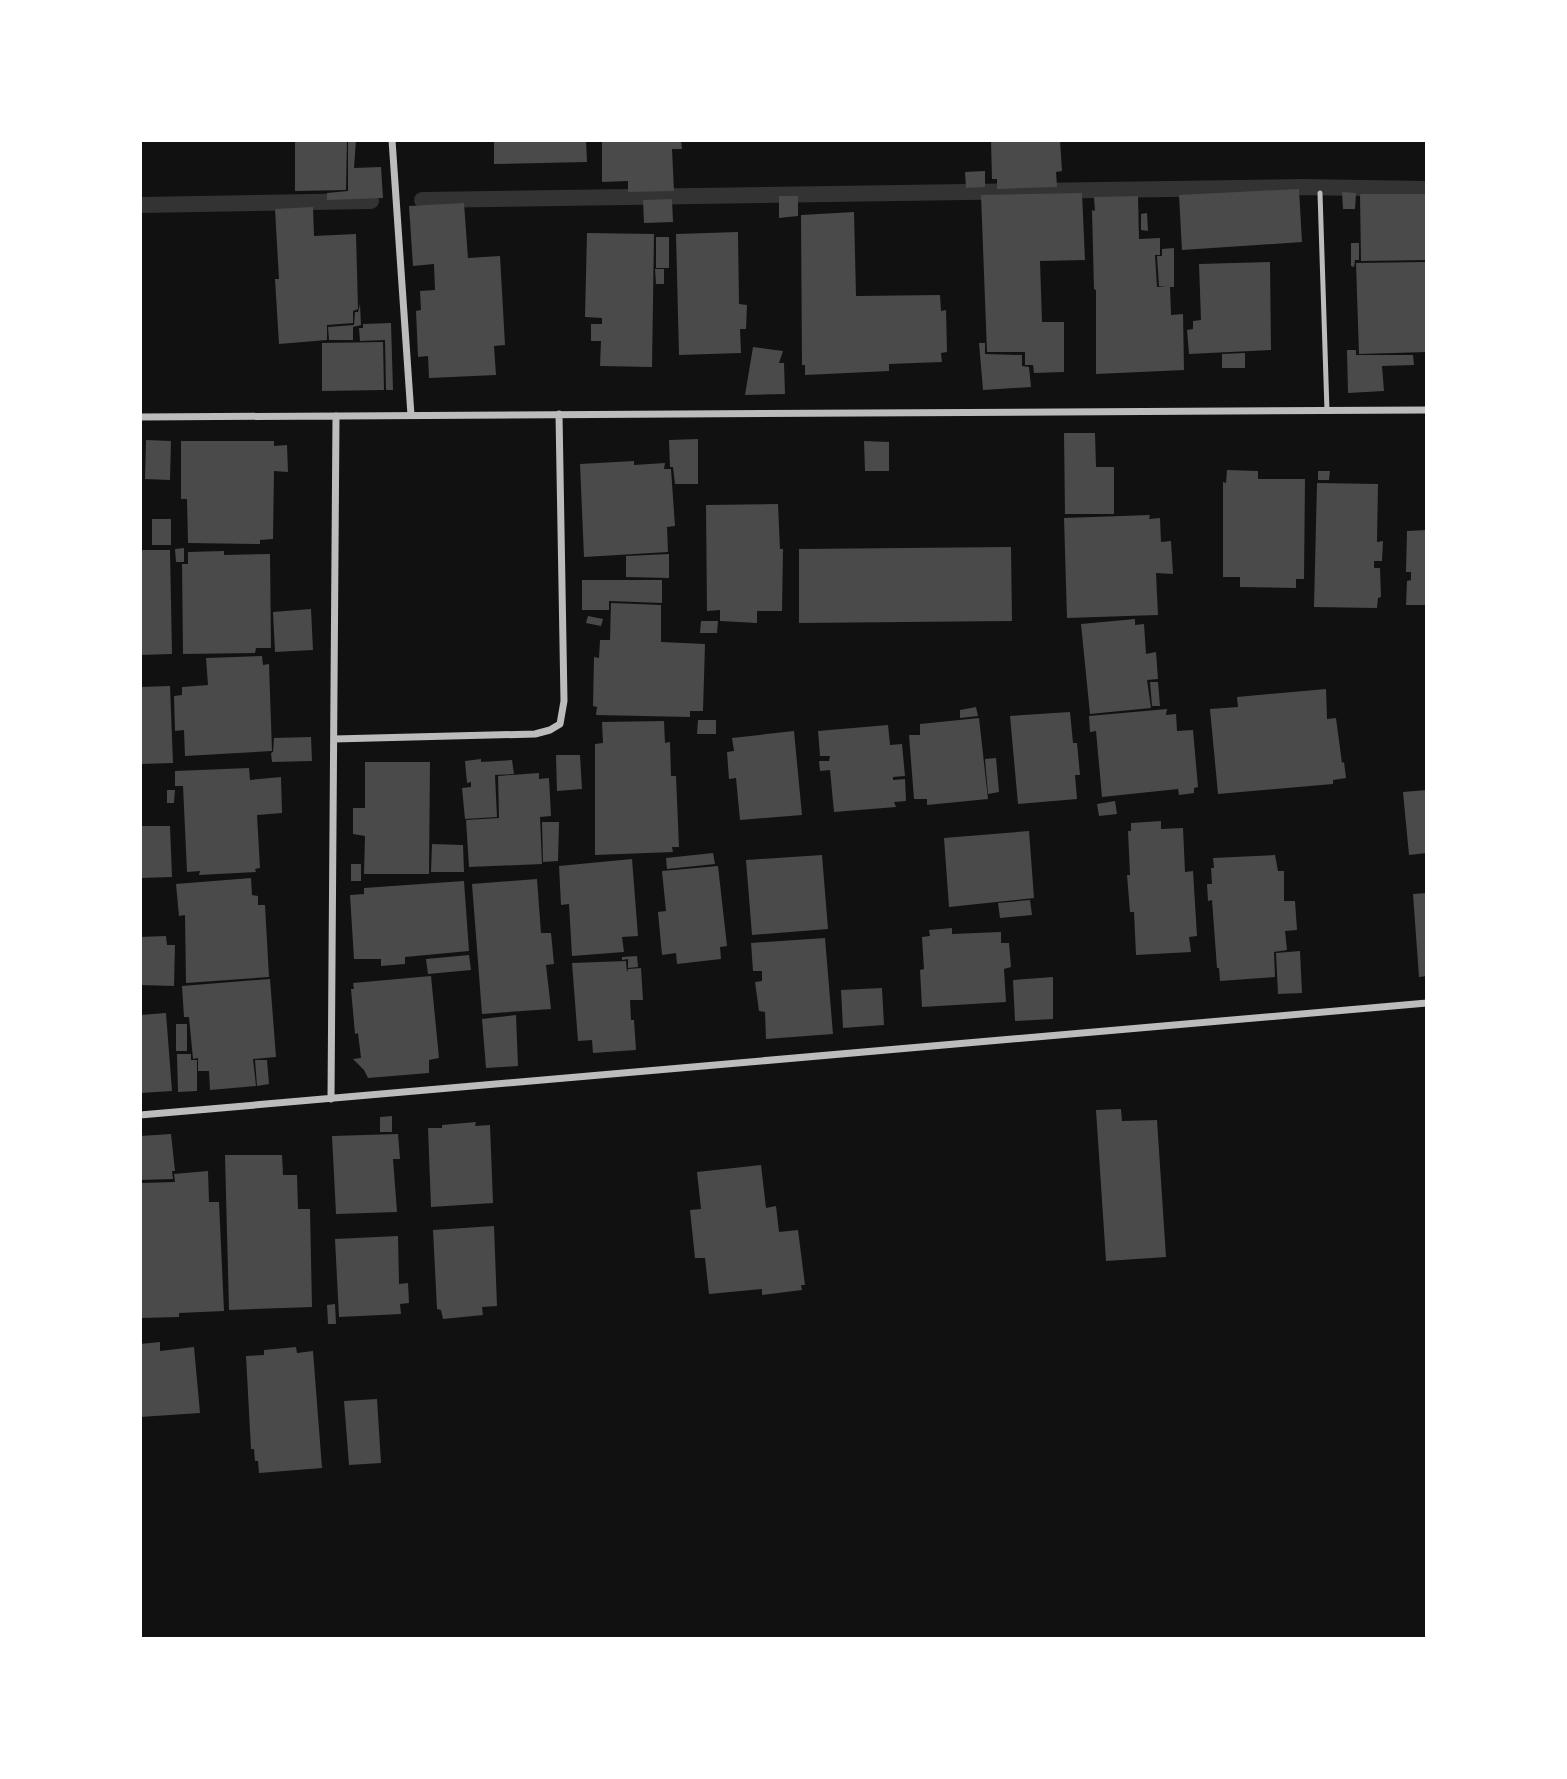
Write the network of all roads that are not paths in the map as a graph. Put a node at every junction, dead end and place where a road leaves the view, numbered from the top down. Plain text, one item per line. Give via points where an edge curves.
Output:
1 (392, 140) edge
2 (1320, 193) dead end
3 (1427, 410) edge
4 (1327, 411) junction
5 (559, 414) junction
6 (411, 415) junction
7 (336, 416) junction
8 (140, 417) edge
9 (334, 739) junction
10 (1427, 1003) edge
11 (331, 1099) junction
12 (140, 1115) edge

1 - 6 street
2 - 4 lane
3 - 4 street
4 - 5 street
5 - 6 street
5 - 9 street via 564,701 560,724 535,734
6 - 7 street
7 - 8 street
7 - 9 street
9 - 11 street
10 - 11 street
11 - 12 street

